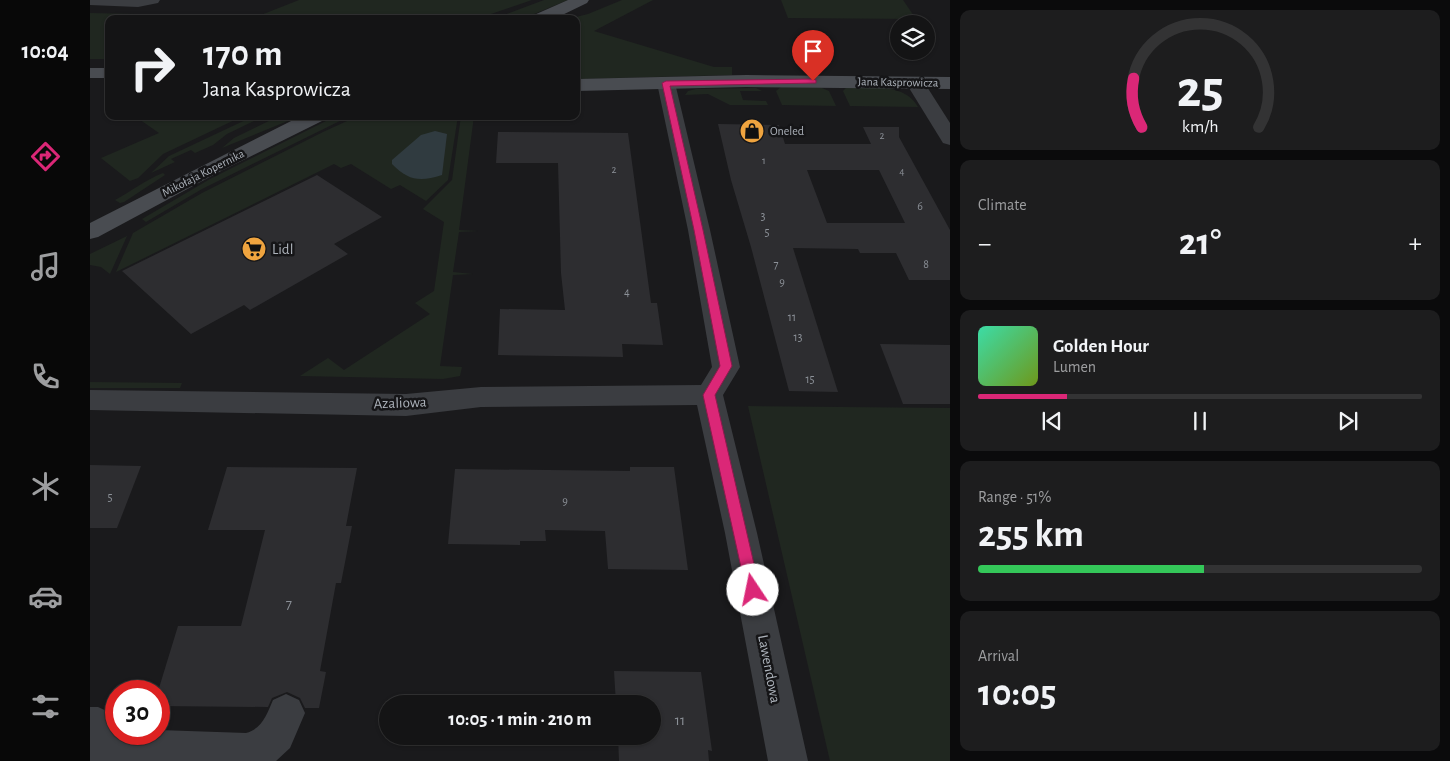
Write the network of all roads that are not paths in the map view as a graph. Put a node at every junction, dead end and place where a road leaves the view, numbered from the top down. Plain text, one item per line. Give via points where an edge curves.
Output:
1 (90, 0) edge
2 (152, 0) edge
3 (581, 0) edge
4 (549, 15) edge
5 (90, 73) edge
6 (105, 73) edge
7 (666, 83) junction
8 (915, 83) junction
9 (950, 83) edge
10 (580, 86) edge
11 (310, 120) edge
12 (950, 139) edge
13 (90, 232) edge
14 (709, 395) junction
15 (90, 400) edge
16 (286, 713) dead end
17 (94, 744) edge
18 (788, 761) edge

1 - 2 street
3 - 4 street
5 - 6 street
7 - 8 street, Jana Kasprowicza
7 - 10 street, Jana Kasprowicza
7 - 14 street via 726,366
8 - 9 street, Jana Kasprowicza
8 - 12 street
11 - 13 street, Mikołaja Kopernika
14 - 15 street, Azaliowa via 481,397 406,405
14 - 18 street, Lawendowa
16 - 17 street via 279,733 272,742 258,750 232,753

